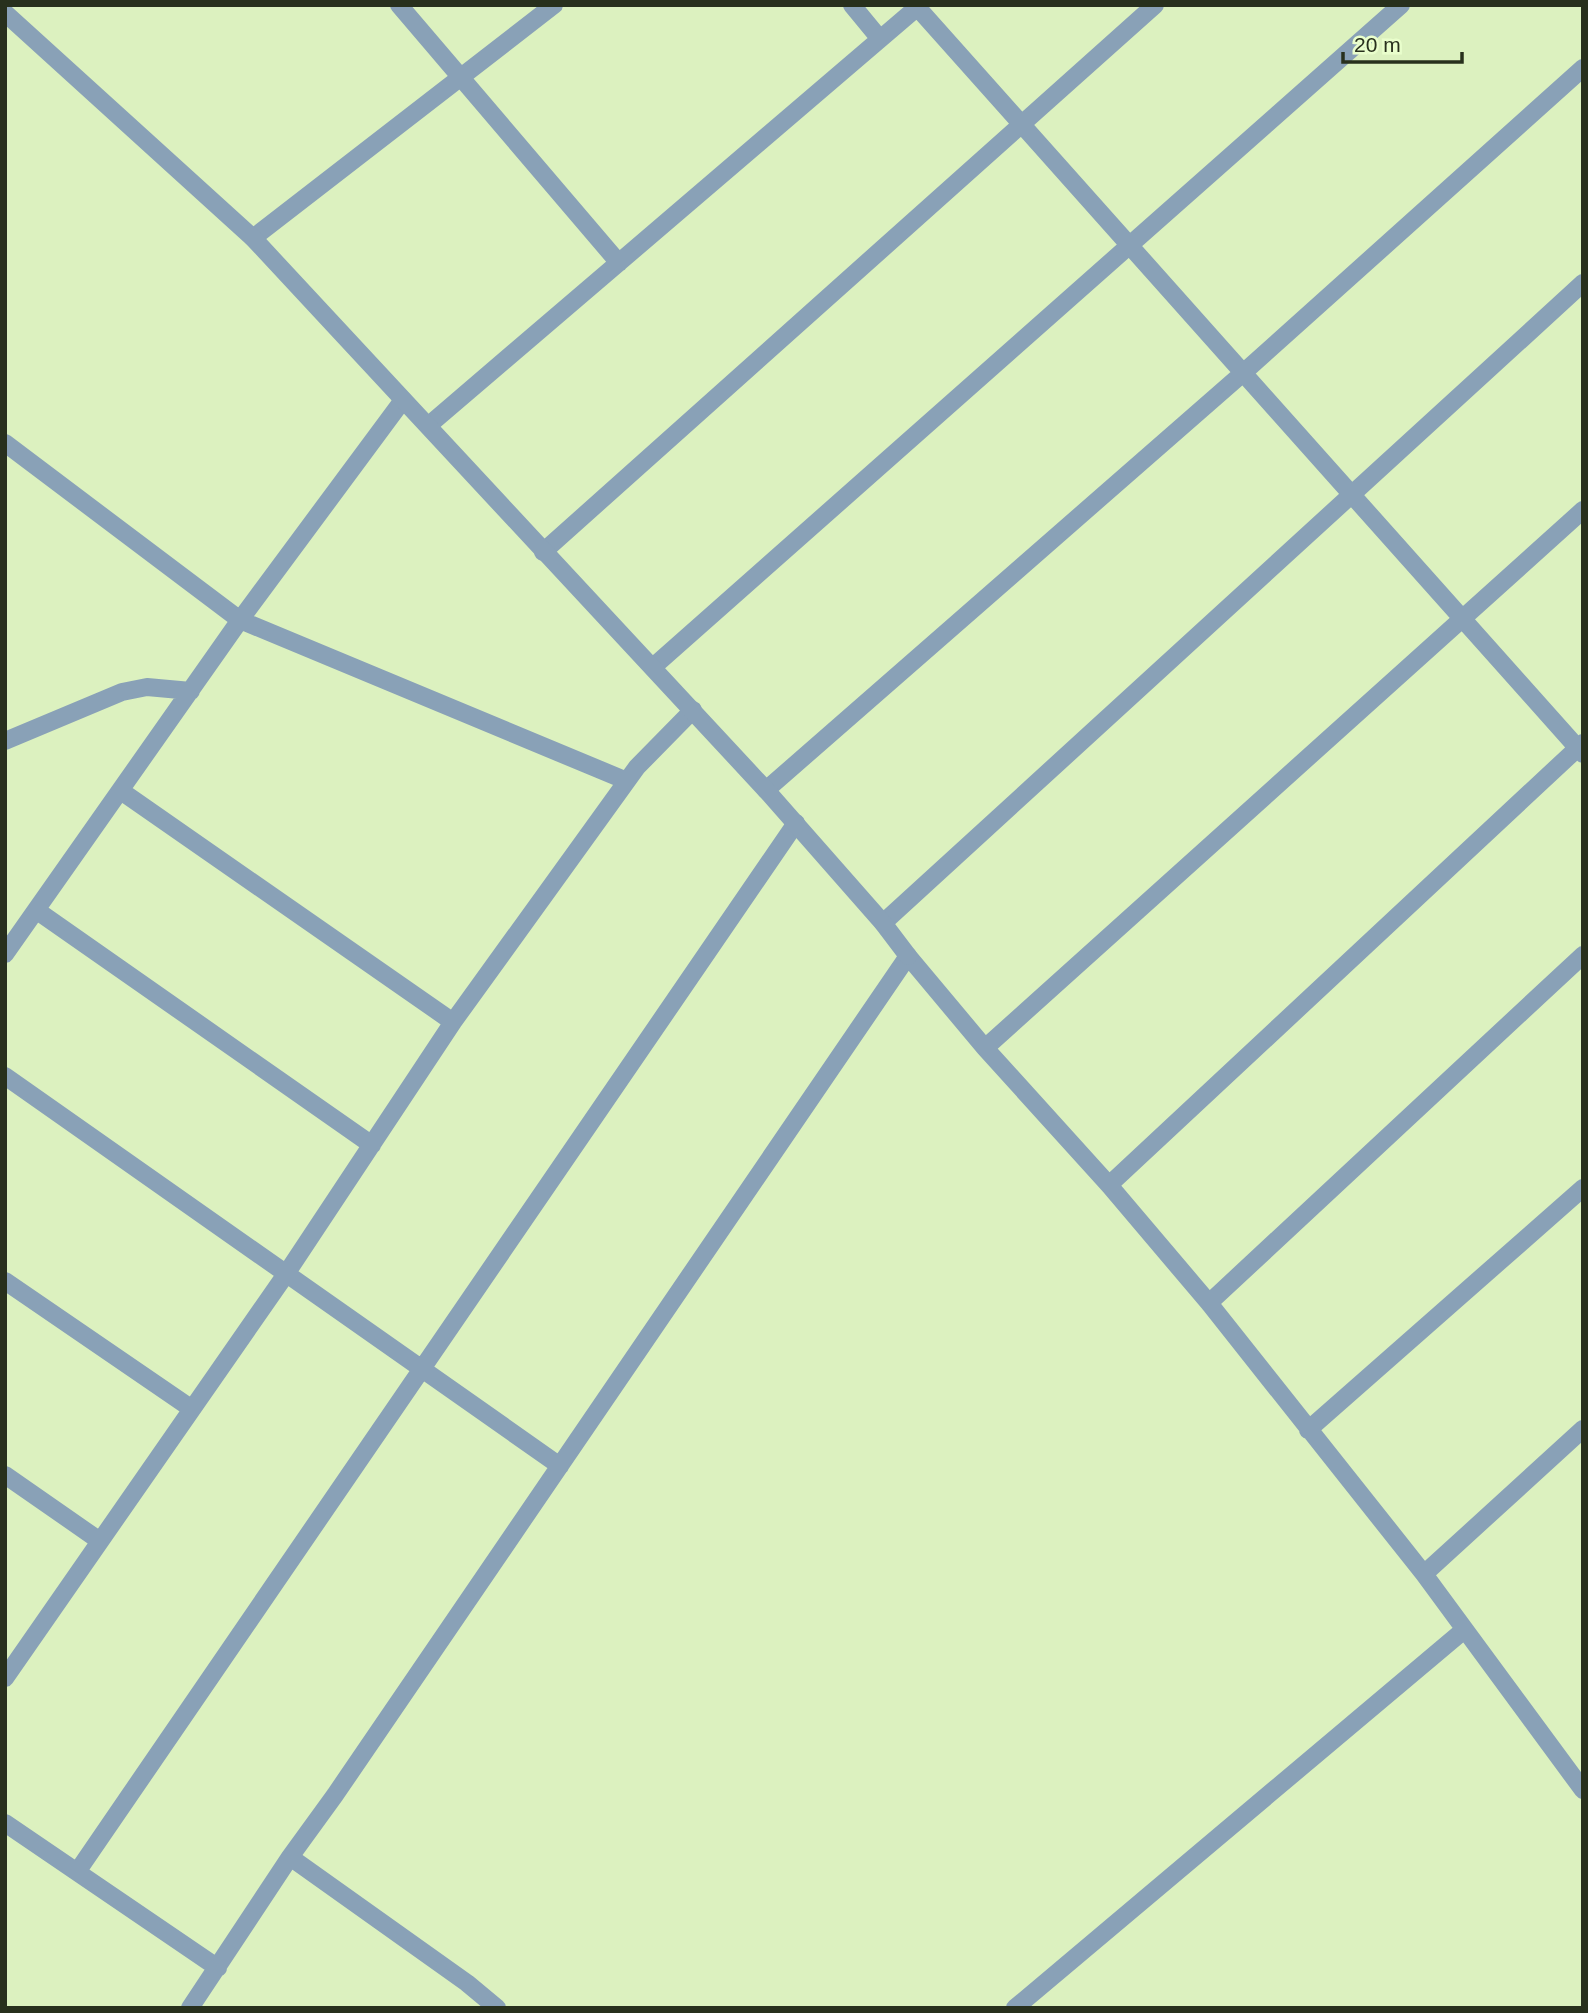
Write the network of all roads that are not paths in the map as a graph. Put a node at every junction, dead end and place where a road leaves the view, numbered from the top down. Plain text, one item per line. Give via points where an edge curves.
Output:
1 (399, 5) edge
2 (554, 5) edge
3 (852, 5) edge
4 (1155, 5) edge
5 (1401, 5) edge
6 (918, 6) edge
7 (5, 13) edge
8 (880, 39) junction
9 (1583, 68) edge
10 (461, 77) junction
11 (1021, 125) junction
12 (253, 238) junction
13 (1130, 246) junction
14 (619, 263) junction
15 (1583, 283) edge
16 (1243, 373) junction
17 (403, 400) junction
18 (429, 425) junction
19 (5, 443) edge
20 (1352, 495) junction
21 (1583, 510) edge
22 (543, 552) junction
23 (1462, 619) junction
24 (240, 620) junction
25 (653, 667) junction
26 (191, 691) junction
27 (692, 710) junction
28 (5, 741) edge
29 (1581, 749) edge
30 (627, 781) junction
31 (121, 790) junction
32 (766, 790) junction
33 (796, 823) junction
34 (36, 911) junction
35 (883, 923) junction
36 (5, 954) edge
37 (1583, 955) edge
38 (908, 956) junction
39 (453, 1021) junction
40 (985, 1048) junction
41 (5, 1076) edge
42 (372, 1145) junction
43 (1109, 1185) junction
44 (1583, 1188) edge
45 (286, 1274) junction
46 (5, 1281) edge
47 (1209, 1303) junction
48 (421, 1368) junction
49 (192, 1409) junction
50 (1583, 1429) edge
51 (1308, 1430) junction
52 (559, 1466) junction
53 (5, 1475) edge
54 (100, 1541) junction
55 (1424, 1574) junction
56 (1464, 1630) junction
57 (8, 1668) edge
58 (1583, 1790) edge
59 (5, 1823) edge
60 (290, 1857) junction
61 (77, 1872) junction
62 (218, 1968) junction
63 (191, 2008) edge
64 (496, 2008) edge
65 (1016, 2008) edge

1 - 10 street
2 - 10 street
3 - 8 street
4 - 11 street
5 - 13 street
6 - 8 street
6 - 11 street
7 - 12 street
8 - 14 street
9 - 16 street
10 - 12 street
10 - 14 street
11 - 13 street
11 - 22 street
12 - 17 street
13 - 16 street
13 - 25 street
14 - 18 street
15 - 20 street
16 - 20 street
16 - 32 street
17 - 18 street
17 - 24 street
18 - 22 street
19 - 24 street
20 - 23 street
20 - 35 street
21 - 23 street
22 - 25 street
23 - 29 street
23 - 40 street
24 - 26 street
24 - 30 street
25 - 27 street
26 - 28 street via 148,687 122,692
26 - 31 street
27 - 30 street
27 - 32 street
29 - 43 street
30 - 39 street
31 - 34 street
31 - 39 street
32 - 33 street
33 - 35 street
33 - 48 street
34 - 36 street
34 - 42 street
35 - 38 street
37 - 47 street
38 - 40 street
38 - 52 street
39 - 42 street
40 - 43 street
41 - 45 street
42 - 45 street
43 - 47 street
44 - 51 street
45 - 48 street
45 - 49 street
46 - 49 street
47 - 51 street
48 - 52 street
48 - 61 street
49 - 54 street
50 - 55 street
51 - 55 street
52 - 60 street
53 - 54 street
54 - 57 street
55 - 56 street
56 - 58 street
56 - 65 street
59 - 61 street
60 - 62 street
60 - 64 street
61 - 62 street
62 - 63 street

